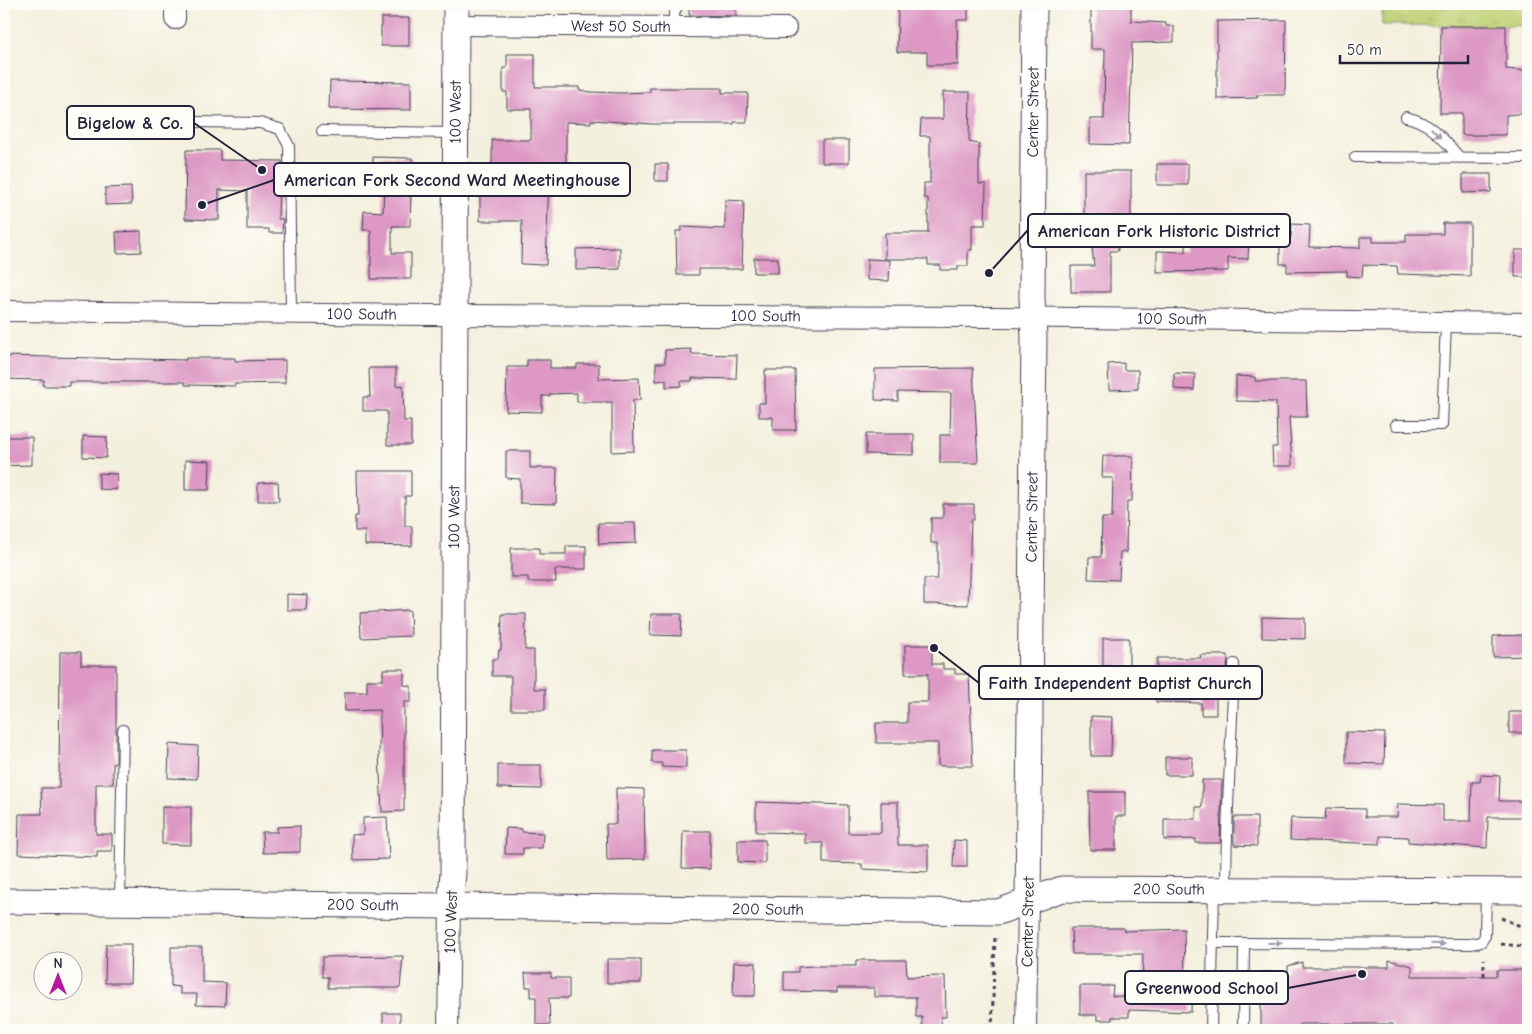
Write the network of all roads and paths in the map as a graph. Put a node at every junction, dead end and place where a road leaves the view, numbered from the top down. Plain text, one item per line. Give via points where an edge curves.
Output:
1 (678, 4) edge
2 (1034, 4) edge
3 (456, 14) edge
4 (675, 27) junction
5 (786, 28) dead end
6 (1406, 118) dead end
7 (196, 122) dead end
8 (322, 130) dead end
9 (455, 133) junction
10 (1355, 157) dead end
11 (1460, 158) junction
12 (1528, 158) edge
13 (4, 311) edge
14 (291, 314) junction
15 (454, 315) junction
16 (1033, 318) junction
17 (1446, 322) junction
18 (1528, 323) edge
19 (1396, 424) dead end
20 (1234, 664) dead end
21 (122, 730) dead end
22 (1220, 889) junction
23 (1486, 890) junction
24 (1528, 891) edge
25 (4, 901) edge
26 (1028, 901) junction
27 (120, 903) junction
28 (450, 907) junction
29 (1501, 918) dead end
30 (1528, 930) edge
31 (994, 935) dead end
32 (1212, 943) junction
33 (1244, 943) junction
34 (1501, 944) dead end
35 (1528, 947) edge
36 (1484, 959) dead end
37 (1484, 976) dead end
38 (448, 1030) edge
39 (992, 1030) edge
40 (1026, 1030) edge
41 (1211, 1030) edge
42 (1243, 1030) edge

1 - 4 lane via 674,14
2 - 16 street, Center Street
3 - 4 street, West 50 South
3 - 9 street, 100 West
4 - 5 street, West 50 South
6 -> 11 lane via 1422,121 1432,128
7 - 14 lane via 260,123 280,129 289,146
8 - 9 lane
9 - 15 street, 100 West
10 - 11 lane
11 - 12 lane
13 - 14 street, 100 South
14 - 15 street, 100 South
15 - 16 street, 100 South
15 - 28 street, 100 West via 453,854
16 - 17 street, 100 South
16 - 26 street, Center Street
17 - 18 street, 100 South
17 - 19 lane via 1442,424
20 - 22 lane via 1230,789
21 - 27 lane
22 - 23 street, 200 South
22 - 26 street, 200 South via 1062,889
22 - 32 lane
23 - 24 street, 200 South
33 -> 23 lane via 1481,942 1485,936
25 - 27 street, 200 South
26 - 28 street, 200 South via 998,912
26 - 40 street, Center Street
27 - 28 street, 200 South
28 - 38 street, 100 West
29 - 30 path
31 - 39 path
32 - 33 lane
32 - 41 lane
33 - 42 lane
34 - 35 path
36 - 37 path

